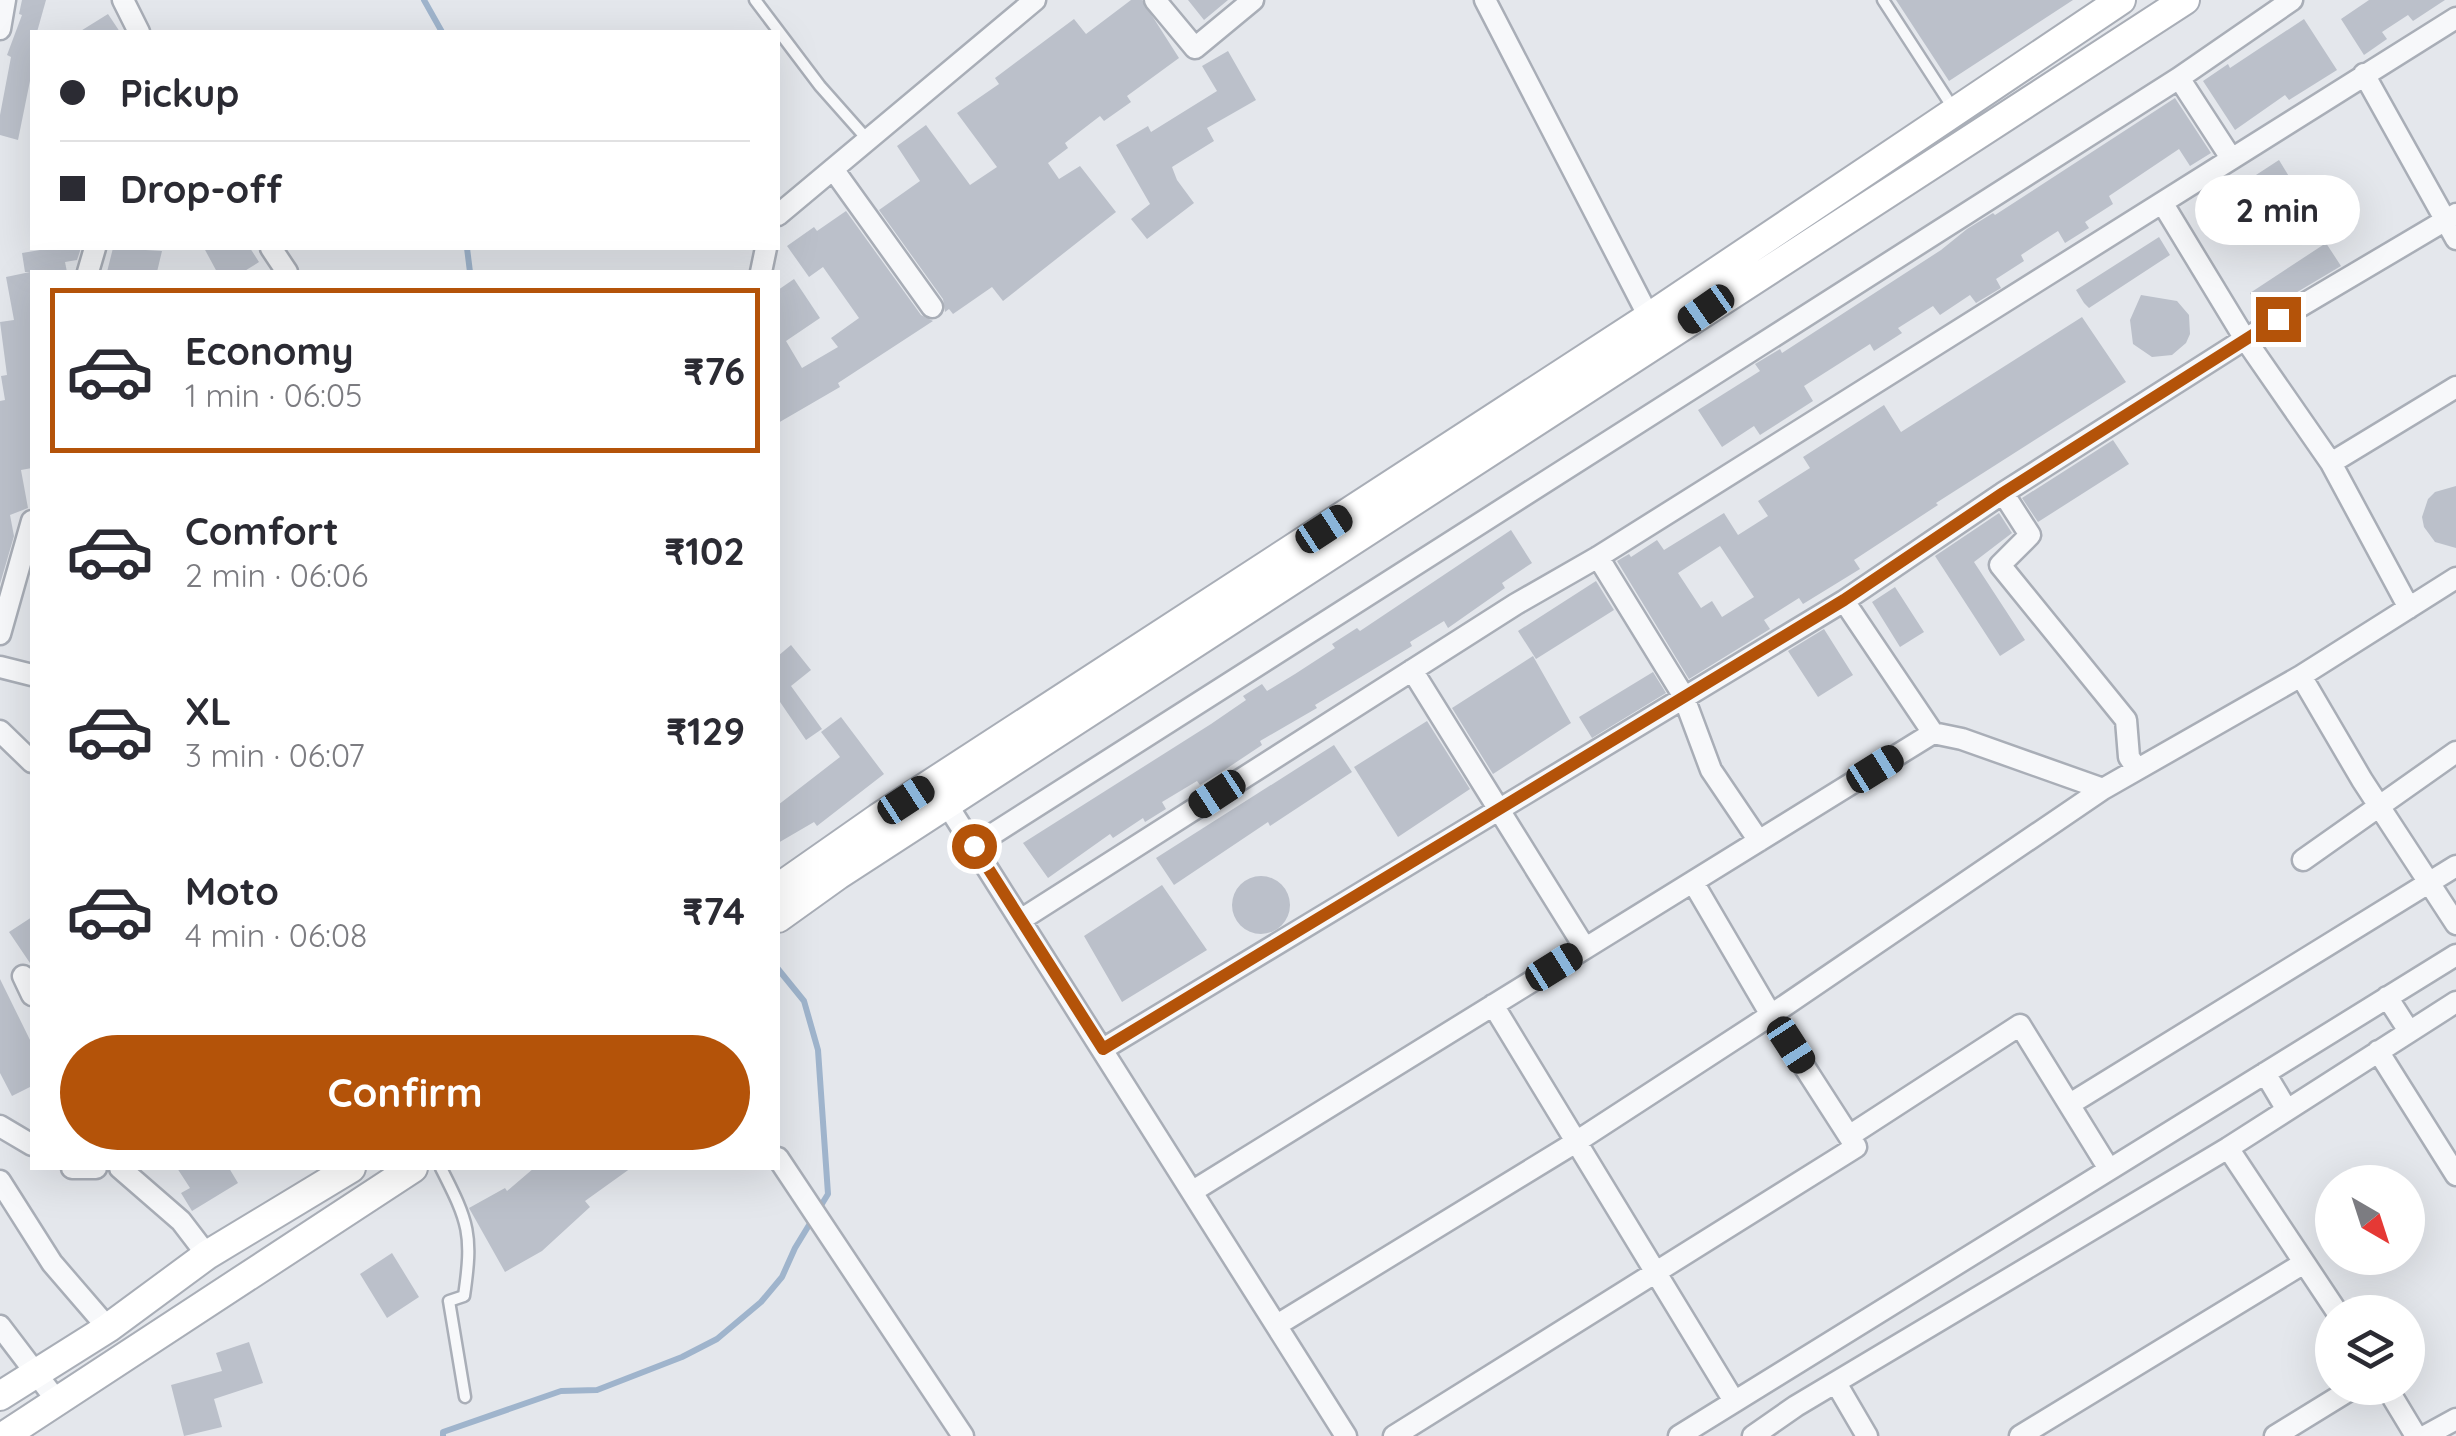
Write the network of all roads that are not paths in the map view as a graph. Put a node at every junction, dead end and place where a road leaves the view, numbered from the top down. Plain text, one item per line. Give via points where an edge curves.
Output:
1 (6, 0) edge
2 (123, 0) edge
3 (755, 0) edge
4 (1035, 0) edge
5 (1155, 0) edge
6 (1254, 0) edge
7 (1485, 0) edge
8 (1883, 0) edge
9 (2121, 0) edge
10 (2185, 0) edge
11 (2292, 0) edge
12 (2456, 18) edge
13 (0, 30) edge
14 (138, 30) edge
15 (778, 30) edge
16 (780, 33) edge
17 (2048, 34) dead end
18 (2364, 74) junction
19 (2179, 78) junction
20 (1951, 106) junction
21 (868, 140) junction
22 (2231, 158) junction
23 (833, 168) junction
24 (2163, 204) junction
25 (780, 213) edge
26 (2452, 224) edge
27 (932, 307) dead end
28 (1649, 318) junction
29 (2244, 339) junction
30 (2456, 387) edge
31 (2330, 463) junction
32 (2003, 493) junction
33 (30, 528) edge
34 (1598, 556) junction
35 (2456, 578) edge
36 (1844, 600) junction
37 (2409, 608) junction
38 (0, 634) edge
39 (0, 667) edge
40 (1412, 670) junction
41 (30, 674) edge
42 (2302, 676) junction
43 (1683, 695) junction
44 (0, 730) edge
45 (1933, 733) junction
46 (2456, 752) edge
47 (30, 760) edge
48 (2137, 770) junction
49 (2103, 789) junction
50 (940, 794) junction
51 (2380, 806) junction
52 (1500, 808) junction
53 (1758, 841) junction
54 (974, 846) junction
55 (2303, 860) dead end
56 (2456, 866) edge
57 (1693, 882) junction
58 (2430, 882) junction
59 (780, 887) edge
60 (780, 917) edge
61 (1022, 919) junction
62 (2456, 924) edge
63 (1585, 948) junction
64 (2456, 955) edge
65 (2387, 998) junction
66 (2456, 1002) edge
67 (1493, 1006) junction
68 (1772, 1015) junction
69 (2409, 1031) junction
70 (1103, 1049) junction
71 (2378, 1052) junction
72 (2265, 1073) junction
73 (2070, 1104) junction
74 (2287, 1110) junction
75 (0, 1126) edge
76 (1850, 1136) junction
77 (1576, 1142) junction
78 (30, 1144) edge
79 (2228, 1148) junction
80 (780, 1161) edge
81 (2454, 1165) edge
82 (122, 1170) edge
83 (348, 1170) edge
84 (410, 1170) edge
85 (442, 1170) edge
86 (2110, 1170) junction
87 (0, 1181) edge
88 (1192, 1191) junction
89 (207, 1255) junction
90 (2304, 1263) junction
91 (1656, 1272) junction
92 (2326, 1295) edge
93 (1277, 1325) junction
94 (0, 1326) edge
95 (108, 1328) junction
96 (36, 1374) junction
97 (1836, 1383) junction
98 (0, 1396) edge
99 (465, 1397) dead end
100 (57, 1401) junction
101 (1734, 1402) junction
102 (2325, 1405) edge
103 (2397, 1405) edge
104 (2456, 1418) edge
105 (4, 1436) edge
106 (963, 1436) edge
107 (1346, 1436) edge
108 (1394, 1436) edge
109 (1678, 1436) edge
110 (1753, 1436) edge
111 (1868, 1436) edge
112 (2020, 1436) edge
113 (2275, 1436) edge
114 (2416, 1436) edge
115 (2425, 1436) edge

1 - 13 street
2 - 14 street
3 - 15 lane
4 - 21 street
5 - 6 street via 1196,48
7 - 28 street
8 - 20 lane
9 - 20 street
10 - 50 street
11 - 19 street
12 - 18 street
16 - 21 lane
17 - 20 lane
18 - 22 street
18 - 26 street
19 - 22 street
19 - 54 street
20 - 28 street
21 - 23 street
22 - 24 street
23 - 25 street
23 - 27 street
24 - 29 street
24 - 34 street
26 - 29 street
28 - 50 street
29 - 31 street
29 - 32 street
30 - 31 street
31 - 37 street
32 - 36 street
32 - 48 street via 2030,535 2000,565 2126,720 2129,758
33 - 38 street
34 - 40 street
34 - 43 street
35 - 37 street
36 - 43 street
36 - 45 street
37 - 42 street
39 - 41 street
40 - 52 street
40 - 61 street
42 - 48 street
42 - 51 street
43 - 52 street
43 - 53 street via 1712,770
44 - 47 street
45 - 49 street
45 - 53 street
46 - 51 street
48 - 49 street
49 - 68 street
50 - 54 street
50 - 59 street
50 - 60 street
51 - 55 street
51 - 58 street
52 - 63 street
52 - 70 street
53 - 57 street
54 - 61 street
56 - 58 street
57 - 63 street
57 - 68 street
58 - 62 street
58 - 73 street
61 - 70 street
63 - 67 street
64 - 65 street
65 - 69 street
65 - 72 street
66 - 69 street
67 - 77 street
67 - 88 street
68 - 76 street
68 - 77 street
69 - 71 street
70 - 88 street
71 - 74 street
71 - 81 street
72 - 74 street
72 - 86 street
73 - 76 street via 2020,1025
73 - 86 street
74 - 79 street
75 - 78 street
76 - 91 street via 1856,1147
77 - 91 street
77 - 93 street
79 - 90 street
79 - 97 street
80 - 106 street
82 - 89 street via 181,1221
83 - 89 street
84 - 100 street
85 - 99 lane via 464,1213 470,1249 464,1296 450,1301
86 - 101 street
87 - 95 street via 52,1263
88 - 93 street
89 - 95 street
90 - 92 street
90 - 112 street
91 - 101 street
91 - 108 street
93 - 107 street
94 - 96 street
95 - 96 street
96 - 98 street
96 - 100 street
97 - 110 street
97 - 111 street
100 - 105 street
101 - 109 street
102 - 113 street
103 - 114 street
104 - 115 street

